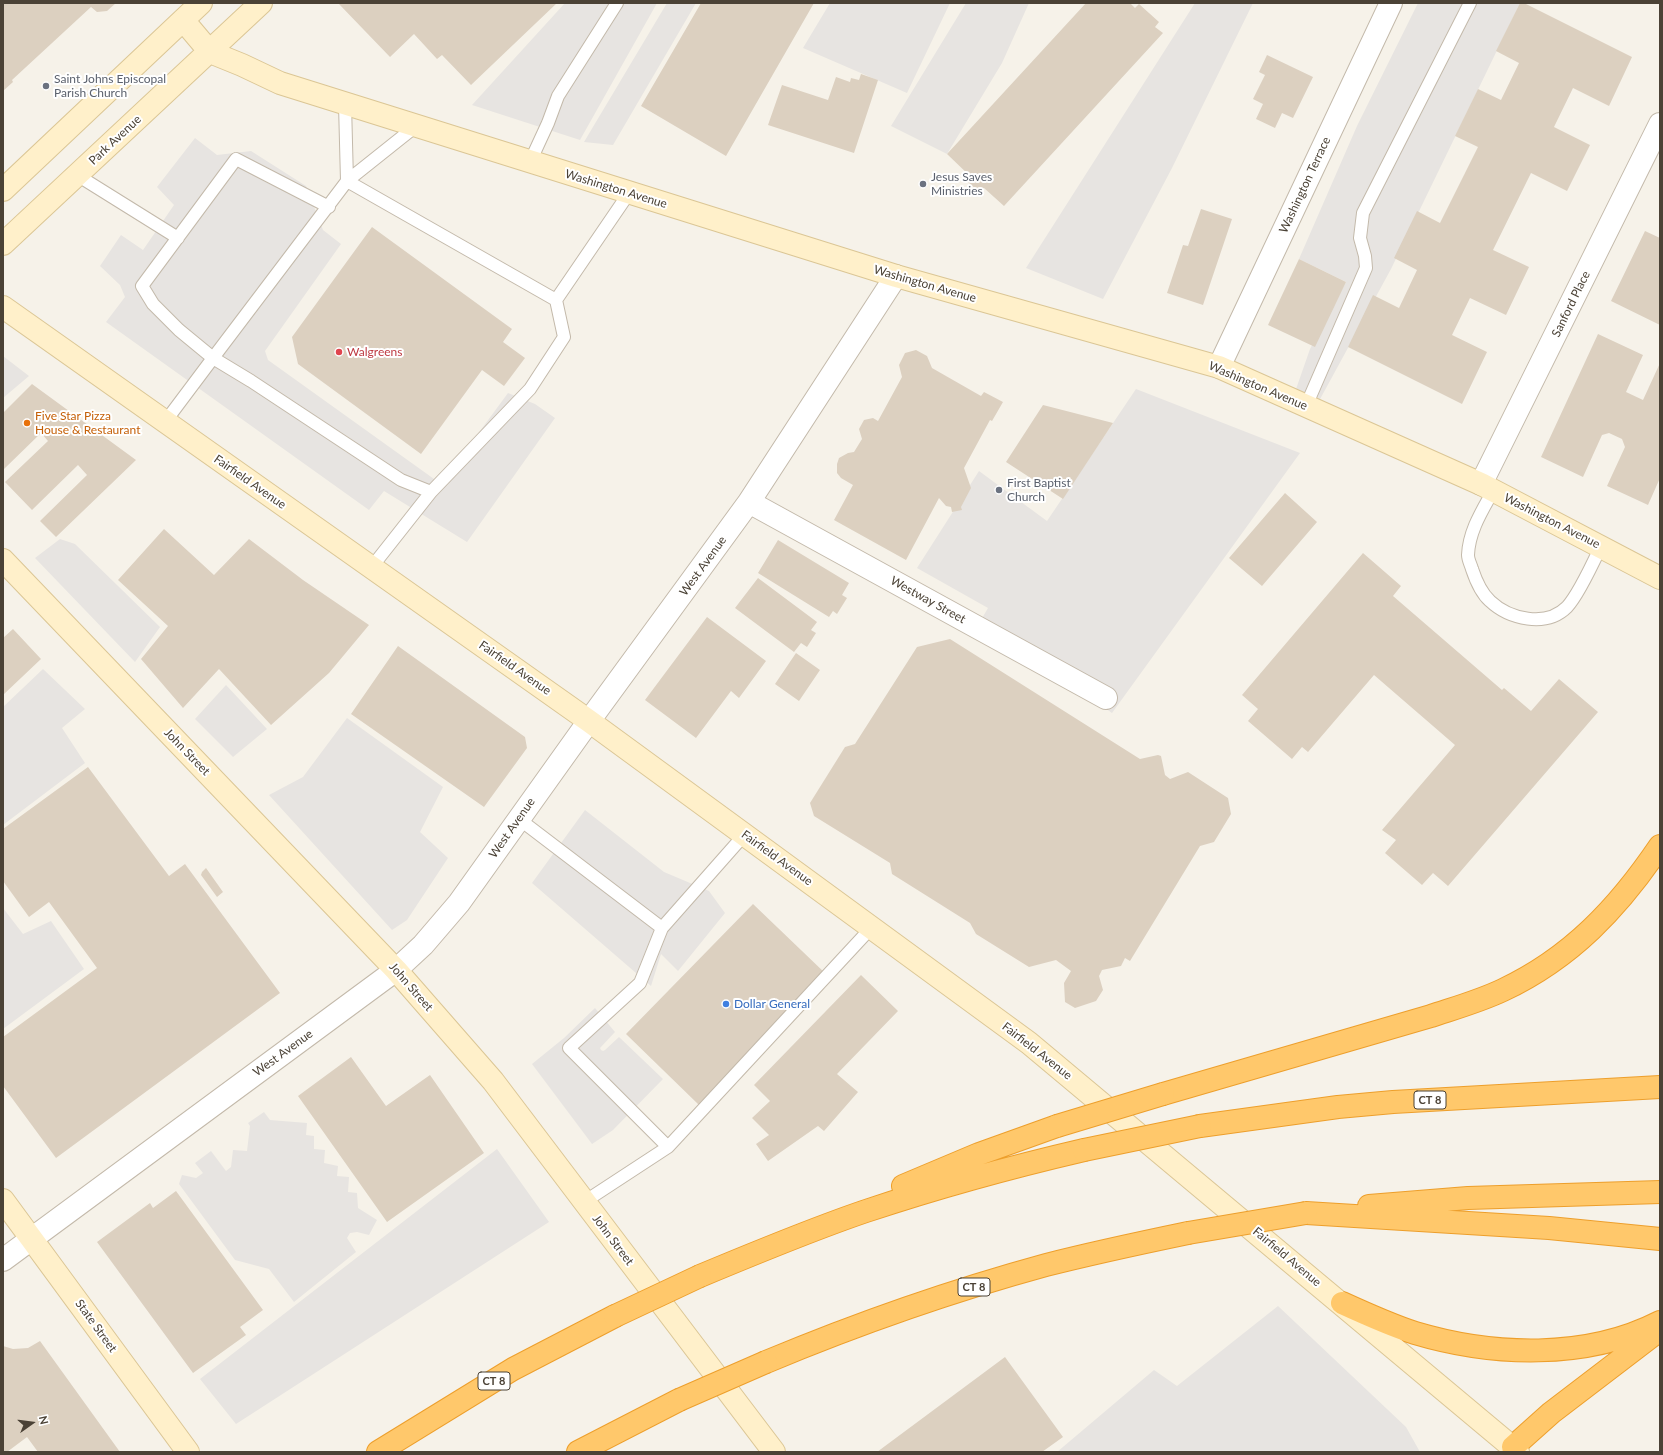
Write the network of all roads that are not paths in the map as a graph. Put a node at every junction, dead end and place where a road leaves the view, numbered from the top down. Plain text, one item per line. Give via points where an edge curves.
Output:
1 (201, 3) edge
2 (261, 3) edge
3 (617, 3) edge
4 (1391, 3) edge
5 (1470, 3) edge
6 (183, 20) junction
7 (210, 52) junction
8 (345, 104) junction
9 (1660, 124) edge
10 (416, 126) junction
11 (530, 162) junction
12 (78, 175) junction
13 (347, 181) junction
14 (3, 190) edge
15 (629, 193) junction
16 (329, 207) junction
17 (178, 238) junction
18 (3, 244) edge
19 (896, 276) junction
20 (556, 300) junction
21 (3, 307) edge
22 (213, 358) junction
23 (1219, 367) junction
24 (1306, 406) junction
25 (165, 422) junction
26 (1487, 487) junction
27 (431, 492) junction
28 (749, 502) junction
29 (1601, 546) junction
30 (3, 560) edge
31 (371, 568) junction
32 (1660, 578) edge
33 (1106, 698) dead end
34 (589, 720) junction
35 (519, 819) junction
36 (745, 834) junction
37 (1660, 846) edge
38 (872, 927) junction
39 (662, 928) junction
40 (396, 970) junction
41 (1660, 1087) edge
42 (668, 1147) junction
43 (1660, 1192) edge
44 (3, 1200) edge
45 (584, 1202) junction
46 (1306, 1213) junction
47 (814, 1230) junction
48 (32, 1239) junction
49 (1660, 1239) edge
50 (3, 1260) edge
51 (1342, 1303) junction
52 (1660, 1322) edge
53 (1660, 1330) edge
54 (1513, 1450) edge
55 (188, 1452) edge
56 (378, 1452) edge
57 (578, 1452) edge
58 (774, 1452) edge

1 - 6 main road
2 - 7 main road, Park Avenue
3 - 11 lane via 558,96
4 - 23 street, Washington Terrace
5 - 24 lane via 1363,212 1360,238 1366,268
6 - 7 main road, Washington Avenue
6 - 14 main road
7 - 8 main road, Washington Avenue via 280,83
7 - 12 main road, Park Avenue
8 - 10 main road, Washington Avenue
8 - 13 lane
9 - 26 street, Sanford Place
10 - 11 main road, Washington Avenue
10 - 13 lane
11 - 15 main road, Washington Avenue
12 - 17 lane
12 - 18 main road, Park Avenue
13 - 16 lane
13 - 20 lane
15 - 19 main road, Washington Avenue
15 - 20 lane
16 - 17 lane via 236,159
16 - 22 lane
17 - 22 lane via 142,286 153,304
19 - 23 main road, Washington Avenue
19 - 28 street, West Avenue
20 - 27 lane via 564,338 530,389
21 - 25 main road, Fairfield Avenue
22 - 25 lane
22 - 27 lane via 401,480
23 - 24 main road, Washington Avenue
24 - 26 main road, Washington Avenue
25 - 31 main road, Fairfield Avenue
26 - 29 main road, Washington Avenue
26 - 29 lane via 1472,530 1468,556 1476,583 1489,601 1506,612 1520,618 1540,620 1557,615 1567,606 1584,580
27 - 31 lane
28 - 33 street, Westway Street
28 - 34 street, West Avenue
29 - 32 main road, Washington Avenue
30 - 40 main road, John Street
31 - 34 main road, Fairfield Avenue
34 - 35 street, West Avenue
34 - 36 main road, Fairfield Avenue
35 - 39 lane
35 - 40 street, West Avenue via 459,903 423,946
36 - 38 main road, Fairfield Avenue
36 - 39 lane
37 - 47 highway, bridge via 1627,892 1602,921 1571,949 1503,990 1432,1016 1057,1126 979,1154 904,1186
38 - 42 lane
38 - 51 main road, Fairfield Avenue via 1029,1043
39 - 42 lane via 640,983 569,1048
40 - 45 main road, John Street via 493,1082
40 - 48 street, West Avenue
41 - 47 highway, CT 8, bridge via 1393,1102 1200,1126 1084,1150 971,1179
42 - 45 lane
43 - 46 highway, CT 8 via 1468,1198
44 - 48 main road, State Street
45 - 58 main road, John Street
46 - 49 highway via 1549,1228
46 - 57 highway, CT 8, bridge via 1188,1233 1046,1265 951,1293 843,1331 766,1362 679,1400
47 - 56 highway, CT 8, bridge via 700,1276 615,1316 513,1369
48 - 50 street, West Avenue
48 - 55 main road, State Street
51 - 52 highway via 1415,1333 1502,1349 1539,1351 1579,1348 1616,1340
51 - 54 main road, Fairfield Avenue
53 - 54 highway via 1551,1413

